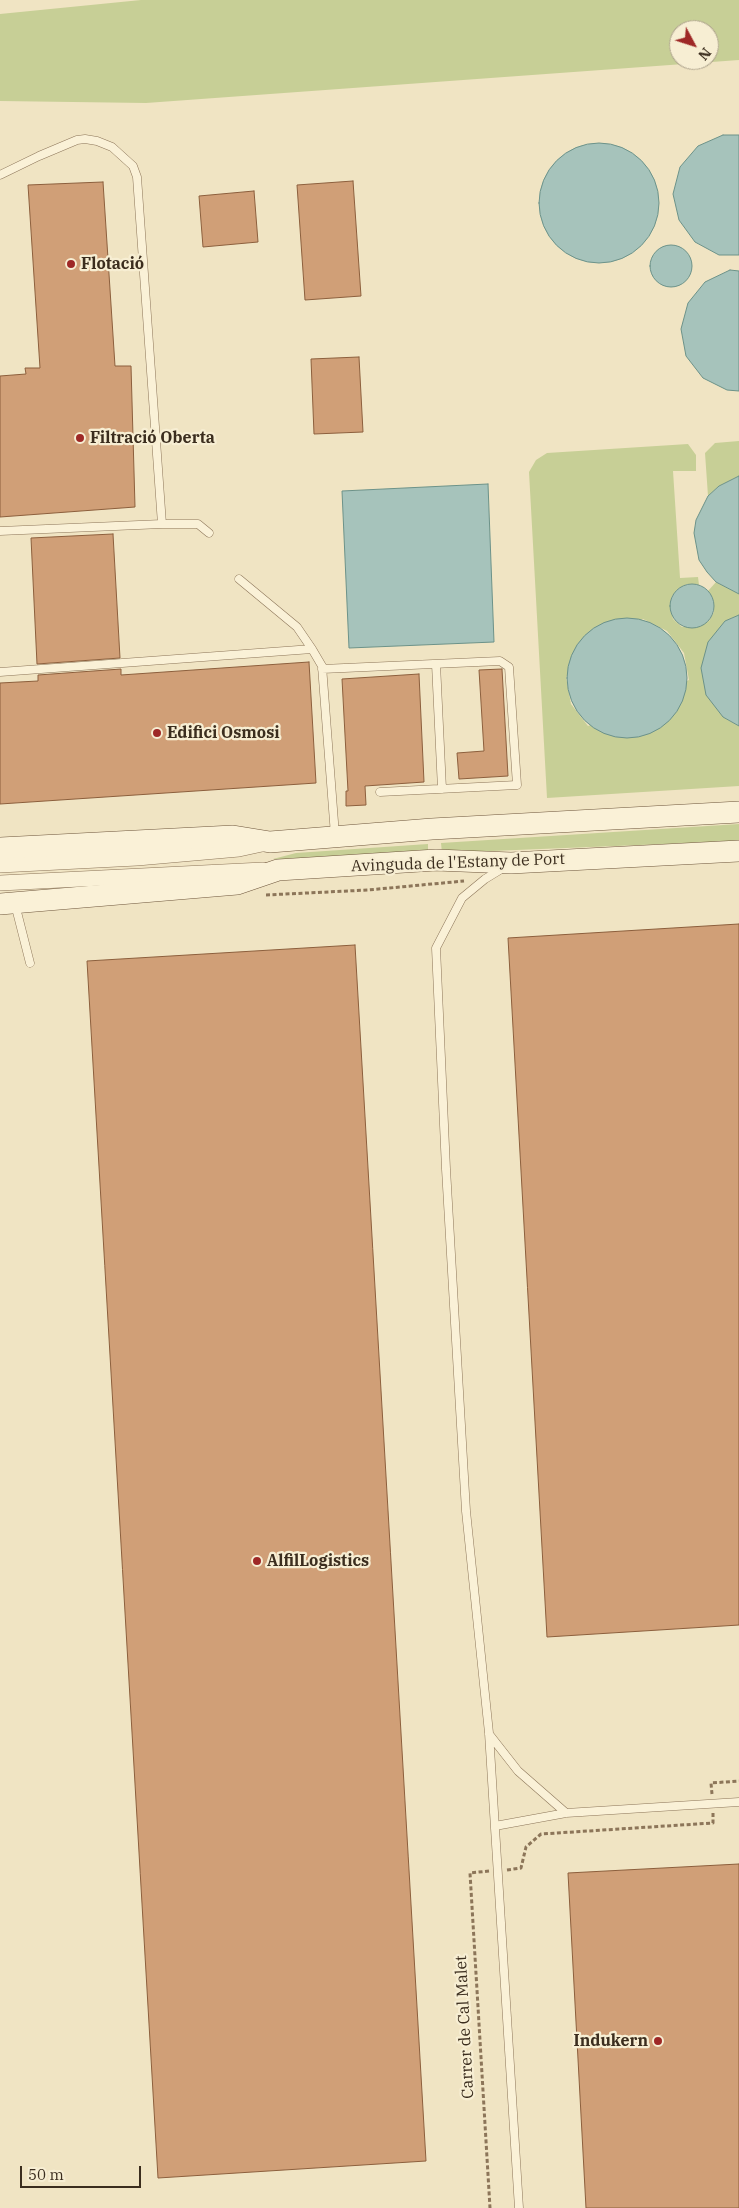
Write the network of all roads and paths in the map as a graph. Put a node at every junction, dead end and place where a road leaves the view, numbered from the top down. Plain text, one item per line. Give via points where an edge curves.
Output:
1 (0, 175) edge
2 (162, 524) junction
3 (0, 531) edge
4 (209, 532) dead end
5 (239, 579) dead end
6 (312, 649) junction
7 (436, 664) junction
8 (322, 669) junction
9 (0, 672) edge
10 (442, 789) junction
11 (380, 792) dead end
12 (739, 812) edge
13 (335, 837) junction
14 (270, 842) junction
15 (0, 848) edge
16 (739, 851) edge
17 (511, 863) junction
18 (0, 865) edge
19 (278, 870) junction
20 (0, 883) edge
21 (7, 903) edge
22 (30, 962) dead end
23 (489, 1733) junction
24 (739, 1781) edge
25 (739, 1802) edge
26 (712, 1804) junction
27 (566, 1813) junction
28 (495, 1826) junction
29 (498, 1870) junction
30 (490, 2208) edge
31 (519, 2208) edge

1 - 2 lane via 85,139 112,147 133,166 137,177
2 - 3 lane
2 - 4 lane via 198,524
5 - 6 lane via 297,627
6 - 8 lane
6 - 9 lane
7 - 8 lane
7 - 10 lane
7 - 10 lane via 500,661 509,668 516,785
8 - 13 lane
10 - 11 lane
12 - 13 street, Avinguda de l'Estany de Port
13 - 14 street, Avinguda de l'Estany de Port
14 - 15 street, Avinguda de l'Estany de Port via 233,836
14 - 18 street via 239,850
16 - 17 street, Avinguda de l'Estany de Port
17 - 19 street, Avinguda de l'Estany de Port via 436,860
17 - 23 lane via 484,879 462,898 436,948 466,1511
19 - 20 street
19 - 21 street, Avinguda de l'Estany de Port via 237,884
21 - 22 lane
23 - 27 lane via 518,1771
23 - 28 lane
24 - 26 path via 711,1783
25 - 26 lane
26 - 27 lane
26 - 29 path via 713,1823 541,1834 526,1847 521,1868
27 - 28 lane
28 - 29 lane
29 - 30 path, Carrer de Cal Malet via 470,1873
29 - 31 lane

